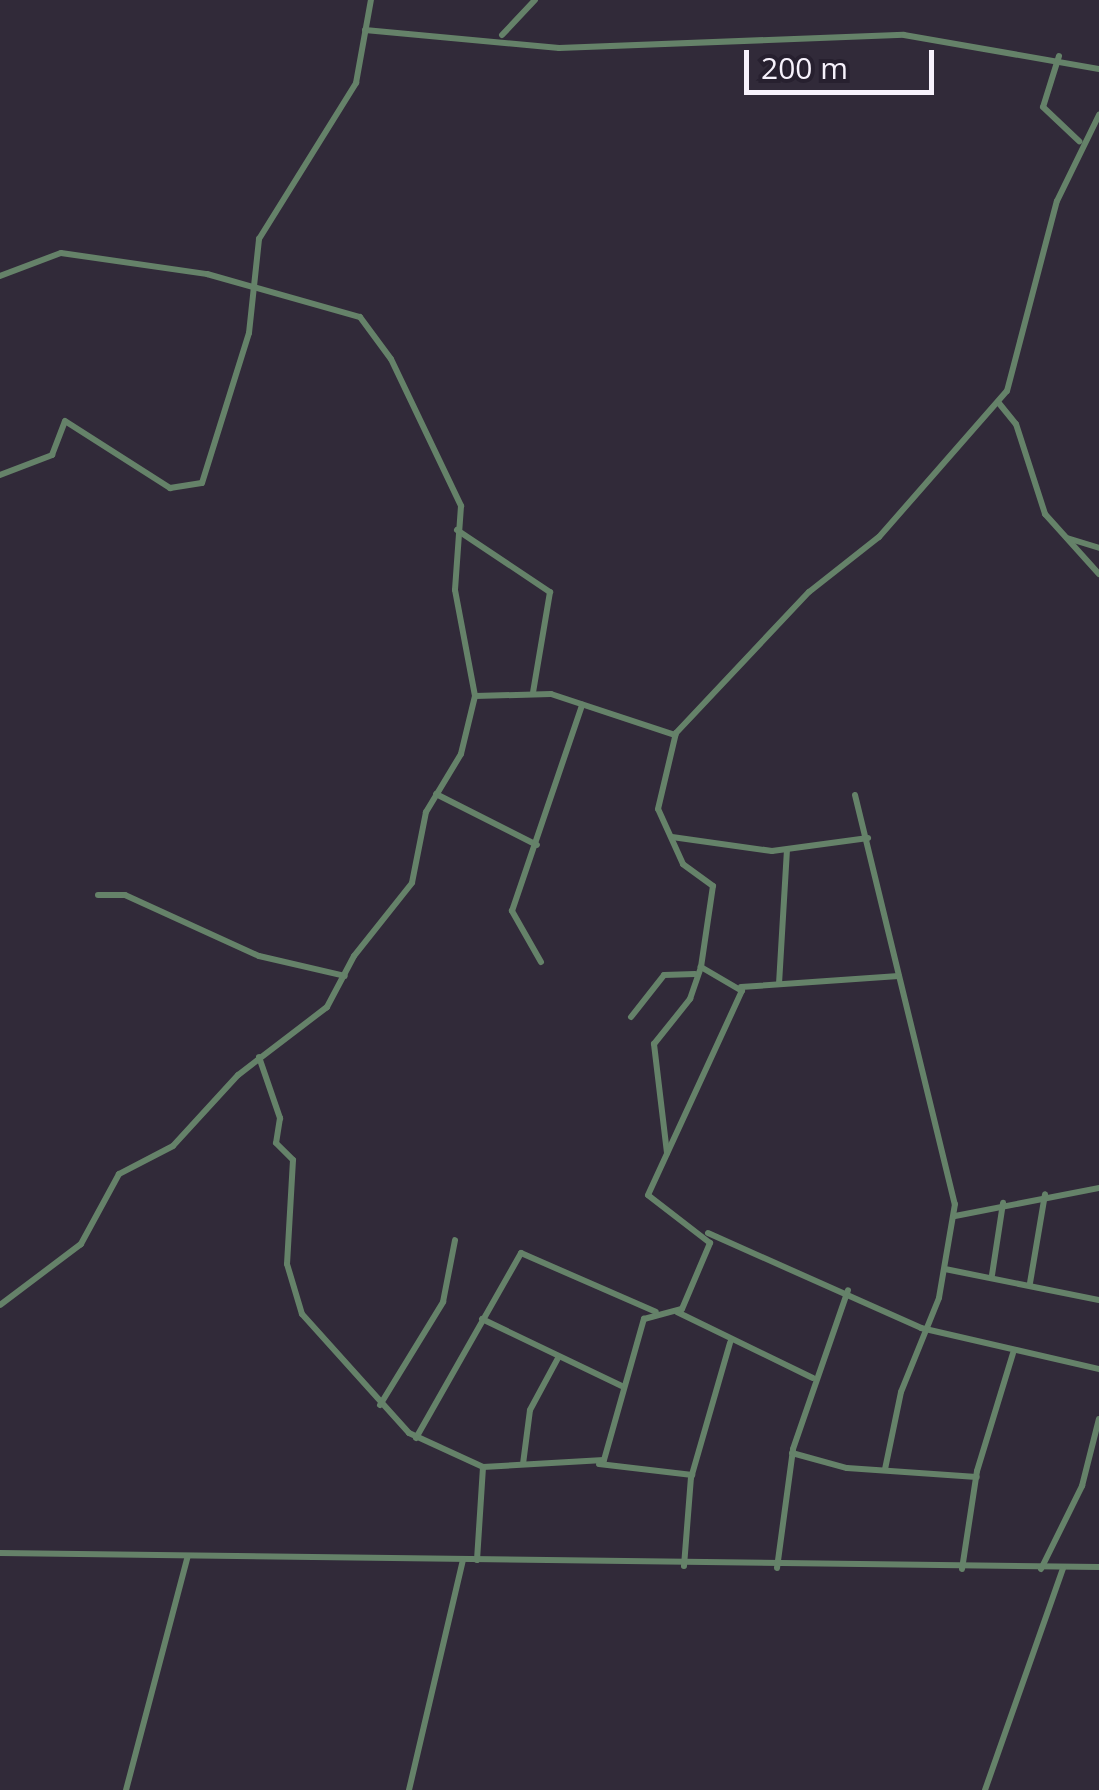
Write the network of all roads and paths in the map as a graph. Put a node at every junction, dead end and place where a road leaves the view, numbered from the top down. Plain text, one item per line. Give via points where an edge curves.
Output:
1 (371, 0) edge
2 (535, 0) edge
3 (365, 30) junction
4 (501, 36) junction
5 (1059, 56) junction
6 (1099, 69) edge
7 (1099, 115) edge
8 (1079, 141) junction
9 (0, 276) edge
10 (249, 293) junction
11 (998, 402) junction
12 (0, 475) edge
13 (457, 530) junction
14 (1065, 537) junction
15 (1099, 548) edge
16 (1099, 574) edge
17 (532, 692) junction
18 (475, 696) junction
19 (582, 705) junction
20 (675, 735) junction
21 (436, 794) junction
22 (855, 795) dead end
23 (672, 838) junction
24 (868, 838) junction
25 (537, 845) junction
26 (787, 851) junction
27 (98, 894) dead end
28 (541, 962) dead end
29 (698, 971) junction
30 (344, 976) junction
31 (898, 976) junction
32 (779, 984) junction
33 (741, 988) junction
34 (631, 1018) dead end
35 (259, 1057) junction
36 (668, 1154) junction
37 (1099, 1188) edge
38 (1045, 1194) junction
39 (1004, 1203) junction
40 (955, 1216) junction
41 (707, 1232) junction
42 (455, 1240) dead end
43 (945, 1268) junction
44 (992, 1275) junction
45 (1030, 1283) junction
46 (848, 1290) junction
47 (1099, 1300) edge
48 (0, 1305) edge
49 (656, 1312) junction
50 (678, 1312) junction
51 (482, 1318) junction
52 (926, 1329) junction
53 (730, 1343) junction
54 (1013, 1354) junction
55 (558, 1358) junction
56 (1099, 1370) edge
57 (813, 1378) junction
58 (622, 1386) junction
59 (380, 1405) junction
60 (1099, 1419) edge
61 (416, 1438) junction
62 (792, 1453) junction
63 (522, 1464) junction
64 (598, 1464) junction
65 (484, 1468) junction
66 (885, 1469) junction
67 (692, 1475) junction
68 (976, 1477) junction
69 (0, 1552) edge
70 (188, 1556) junction
71 (463, 1560) junction
72 (477, 1560) junction
73 (684, 1566) junction
74 (777, 1568) junction
75 (1041, 1568) junction
76 (1064, 1568) junction
77 (1099, 1568) edge
78 (962, 1569) junction
79 (126, 1790) edge
80 (409, 1790) edge
81 (985, 1790) edge

1 - 3 street
2 - 4 street
3 - 4 street
3 - 10 street via 356,83 258,239
4 - 5 street via 559,48 859,33
5 - 6 street
5 - 8 street via 1043,107
7 - 8 street
8 - 11 street via 1016,372
9 - 10 street via 61,253 207,274
10 - 12 street via 249,332 200,484 170,488 65,421 52,455
10 - 13 street via 350,312 367,324 459,502
11 - 14 street via 1014,420 1045,514
11 - 20 street via 879,536 809,592
13 - 17 street via 550,592
13 - 18 street via 455,590
14 - 15 street
14 - 16 street
17 - 18 street
17 - 19 street
18 - 21 street via 461,754
19 - 20 street
19 - 25 street
20 - 23 street via 657,806
21 - 25 street
21 - 30 street via 412,883
22 - 24 street
23 - 26 street
23 - 29 street via 688,871 713,886
24 - 26 street
24 - 31 street
25 - 28 street via 512,912
26 - 32 street
27 - 30 street via 125,895 259,956
29 - 33 street
29 - 34 street via 664,975
29 - 36 street via 690,999 654,1044
30 - 35 street via 328,1007
31 - 32 street
31 - 40 street
32 - 33 street
33 - 36 street
35 - 48 street via 173,1146 115,1179 70,1255
35 - 59 street via 278,1106 276,1144 293,1160 290,1290 315,1334
36 - 41 street via 648,1190 651,1204
37 - 38 street
38 - 39 street
38 - 45 street
39 - 40 street
39 - 44 street
40 - 43 street
41 - 46 street
41 - 50 street
42 - 59 street via 442,1302
43 - 44 street
43 - 52 street
44 - 45 street
45 - 47 street
46 - 52 street
46 - 57 street
49 - 50 street
49 - 51 street via 524,1252
49 - 58 street
50 - 53 street
51 - 55 street
51 - 61 street
52 - 54 street
52 - 66 street via 900,1392
53 - 57 street
53 - 67 street
54 - 56 street
54 - 68 street
55 - 58 street
55 - 63 street via 530,1410
57 - 62 street
58 - 64 street
59 - 61 street
60 - 75 street via 1082,1486
61 - 65 street
62 - 66 street
62 - 74 street
63 - 64 street
63 - 65 street
64 - 67 street
65 - 72 street
66 - 68 street
67 - 73 street
68 - 78 street
69 - 70 street
70 - 71 street
70 - 79 street
71 - 72 street
71 - 80 street
72 - 73 street
73 - 74 street
74 - 78 street
75 - 76 street
75 - 78 street
76 - 77 street
76 - 81 street

